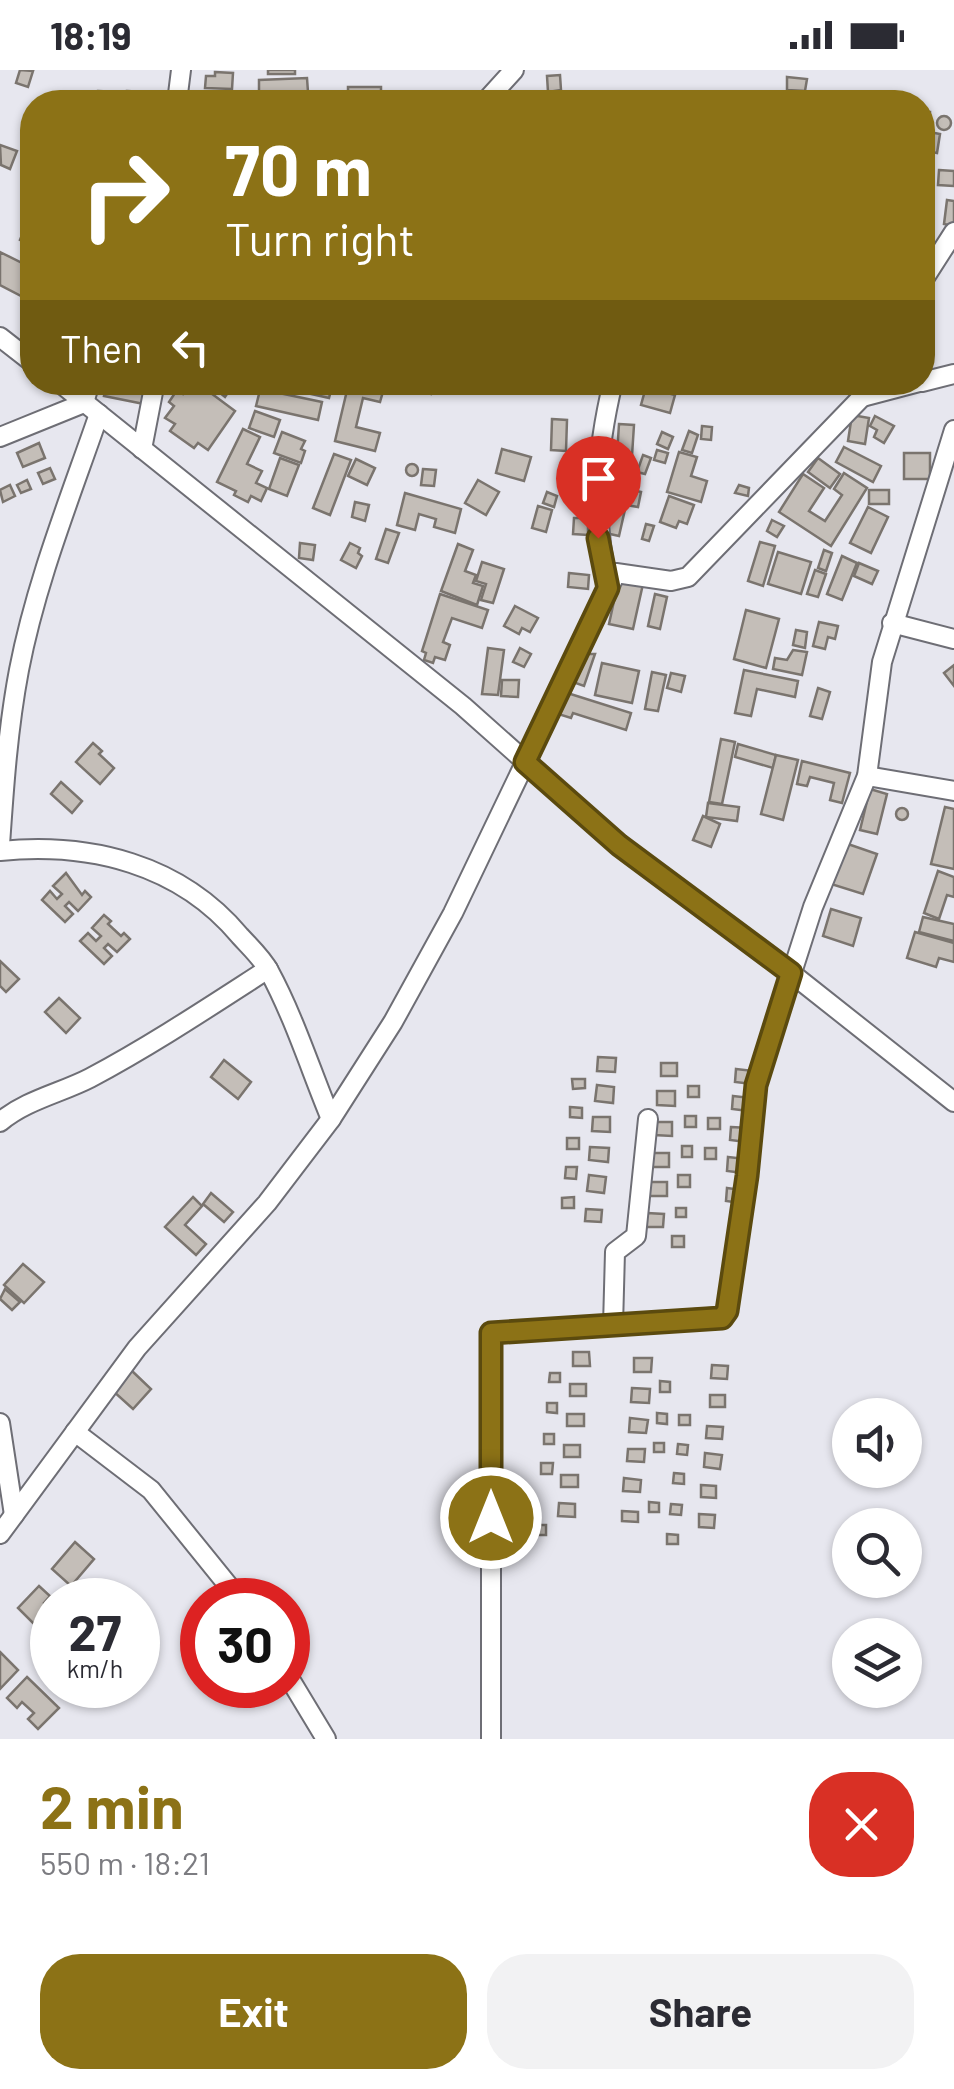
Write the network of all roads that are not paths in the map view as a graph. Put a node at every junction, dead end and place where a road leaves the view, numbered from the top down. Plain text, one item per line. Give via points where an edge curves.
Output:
1 (514, 70) edge
2 (496, 90) edge
3 (954, 232) edge
4 (935, 262) edge
5 (0, 336) edge
6 (20, 352) edge
7 (75, 395) edge
8 (91, 395) edge
9 (152, 395) edge
10 (611, 395) edge
11 (859, 395) edge
12 (92, 408) junction
13 (954, 430) edge
14 (0, 437) edge
15 (142, 449) junction
16 (608, 588) junction
17 (892, 623) junction
18 (954, 639) edge
19 (525, 762) junction
20 (867, 776) junction
21 (954, 791) edge
22 (0, 848) edge
23 (268, 969) junction
24 (791, 973) junction
25 (954, 1102) edge
26 (648, 1118) dead end
27 (331, 1119) junction
28 (0, 1122) edge
29 (613, 1326) junction
30 (0, 1423) edge
31 (75, 1432) junction
32 (14, 1515) junction
33 (0, 1534) edge
34 (222, 1578) edge
35 (307, 1708) edge
36 (326, 1739) edge
37 (491, 1739) edge

1 - 2 street
3 - 4 street
5 - 6 street
7 - 12 street
8 - 12 street
9 - 15 street
10 - 16 street via 598,488
11 - 16 street via 688,576 616,573
12 - 14 street
12 - 15 street
12 - 22 street via 20,669
13 - 17 street
15 - 19 street
16 - 19 street
17 - 18 street
17 - 20 street
19 - 24 street via 619,845
19 - 27 street via 453,912
20 - 21 street
20 - 24 street
22 - 23 street via 107,854 166,875 219,911
23 - 27 street
23 - 28 street via 148,1046
24 - 25 street
24 - 29 street via 756,1085 727,1311 722,1318
26 - 29 street via 636,1236 615,1252
27 - 31 street via 267,1203 137,1348
29 - 37 street via 491,1333
30 - 32 street
31 - 32 street
31 - 34 street via 152,1490
32 - 33 street
35 - 36 street

